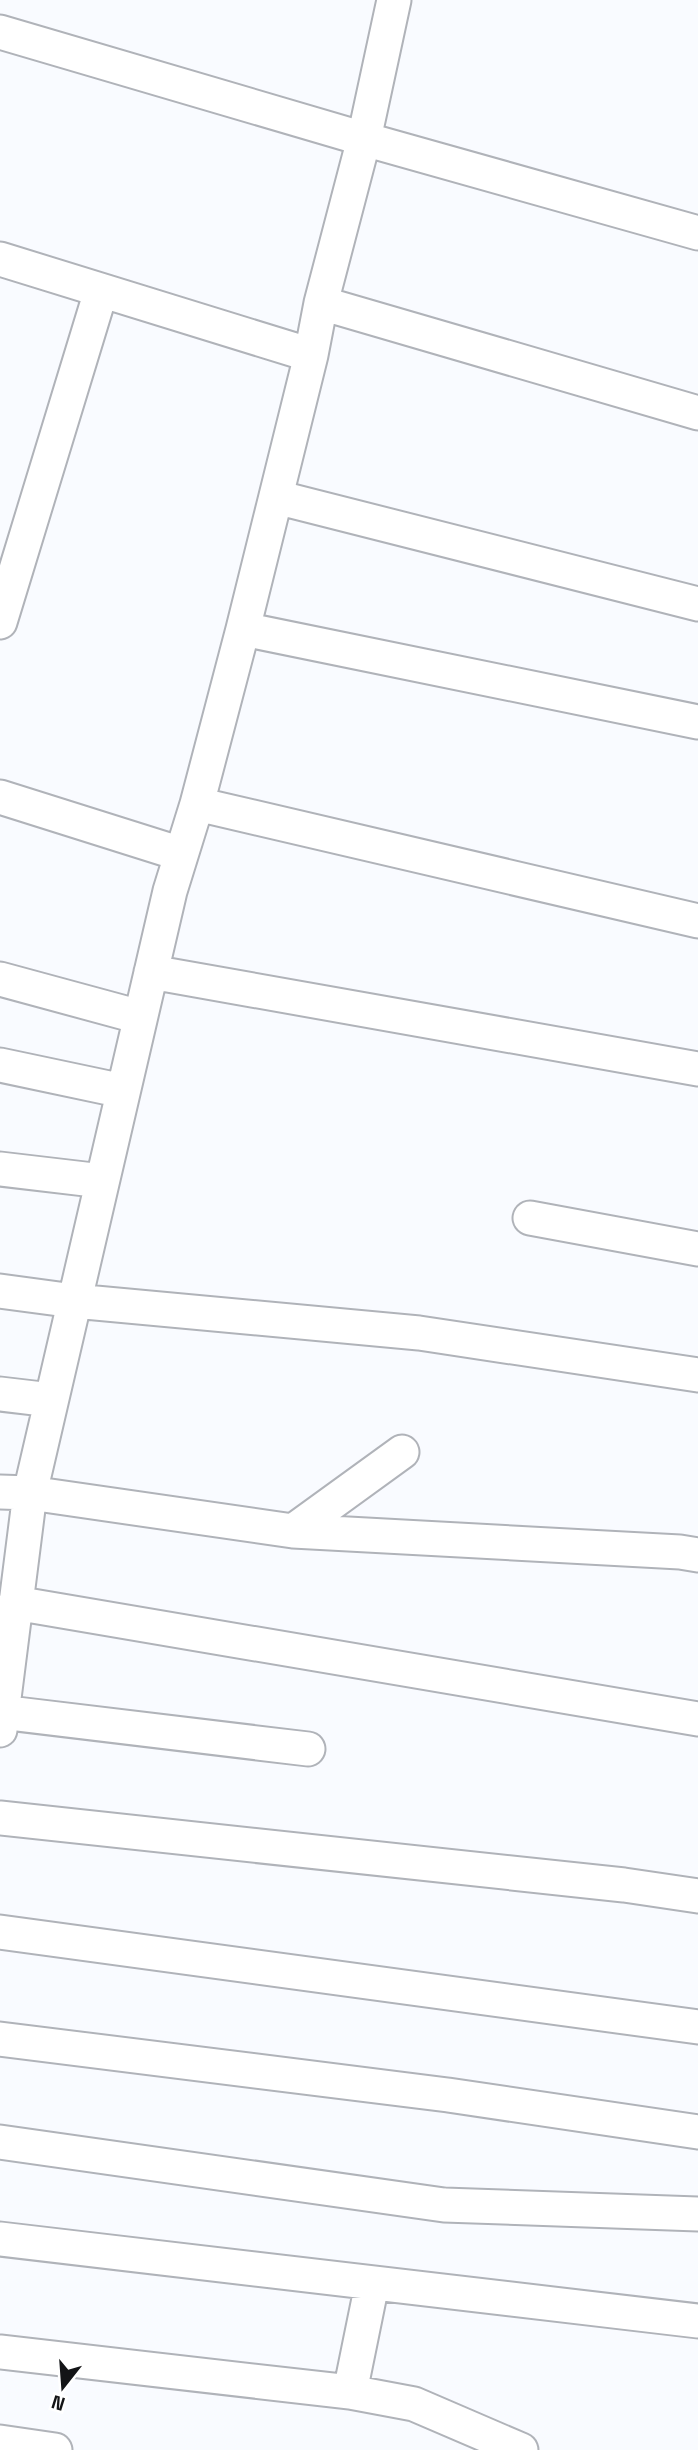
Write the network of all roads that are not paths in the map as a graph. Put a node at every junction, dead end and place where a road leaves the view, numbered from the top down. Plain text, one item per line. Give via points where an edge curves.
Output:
1 (394, 0) edge
2 (0, 32) edge
3 (364, 139) junction
4 (698, 233) edge
5 (0, 259) edge
6 (101, 291) junction
7 (321, 303) junction
8 (311, 355) junction
9 (698, 413) edge
10 (276, 496) junction
11 (698, 604) edge
12 (0, 622) edge
13 (243, 629) junction
14 (698, 722) edge
15 (0, 797) edge
16 (197, 804) junction
17 (181, 854) junction
18 (698, 921) edge
19 (151, 972) junction
20 (0, 979) edge
21 (140, 1017) junction
22 (0, 1065) edge
23 (698, 1069) edge
24 (123, 1091) junction
25 (0, 1169) edge
26 (102, 1181) junction
27 (530, 1218) dead end
28 (698, 1249) edge
29 (0, 1292) edge
30 (74, 1301) junction
31 (698, 1375) edge
32 (0, 1394) edge
33 (51, 1400) junction
34 (402, 1452) dead end
35 (15, 1492) edge
36 (293, 1531) junction
37 (698, 1555) edge
38 (15, 1603) junction
39 (1, 1718) edge
40 (698, 1719) edge
41 (308, 1749) dead end
42 (0, 1818) edge
43 (698, 1896) edge
44 (0, 1932) edge
45 (698, 2027) edge
46 (0, 2039) edge
47 (698, 2132) edge
48 (0, 2143) edge
49 (698, 2214) edge
50 (0, 2239) edge
51 (372, 2284) junction
52 (698, 2321) edge
53 (0, 2352) edge
54 (350, 2392) junction
55 (0, 2442) edge
56 (55, 2450) edge
57 (521, 2450) edge

1 - 3 street
2 - 3 street
3 - 4 street
3 - 7 street
5 - 6 street
6 - 8 street
6 - 12 street
7 - 8 street
7 - 9 street
8 - 10 street
10 - 11 street
10 - 13 street
13 - 14 street
13 - 16 street
15 - 17 street
16 - 17 street
16 - 18 street
17 - 19 street
19 - 21 street
19 - 23 street
20 - 21 street
21 - 24 street
22 - 24 street
24 - 26 street
25 - 26 street
26 - 30 street
27 - 28 street
29 - 30 street
30 - 31 street via 419,1333
30 - 33 street
32 - 33 street
33 - 35 street
34 - 36 street
35 - 36 street
35 - 38 street
36 - 37 street
38 - 39 street
38 - 40 street
39 - 41 street
42 - 43 street
44 - 45 street
46 - 47 street via 448,2095
48 - 49 street via 444,2205
50 - 51 street
51 - 52 street
51 - 54 street
53 - 54 street
54 - 57 street via 414,2404
55 - 56 street

